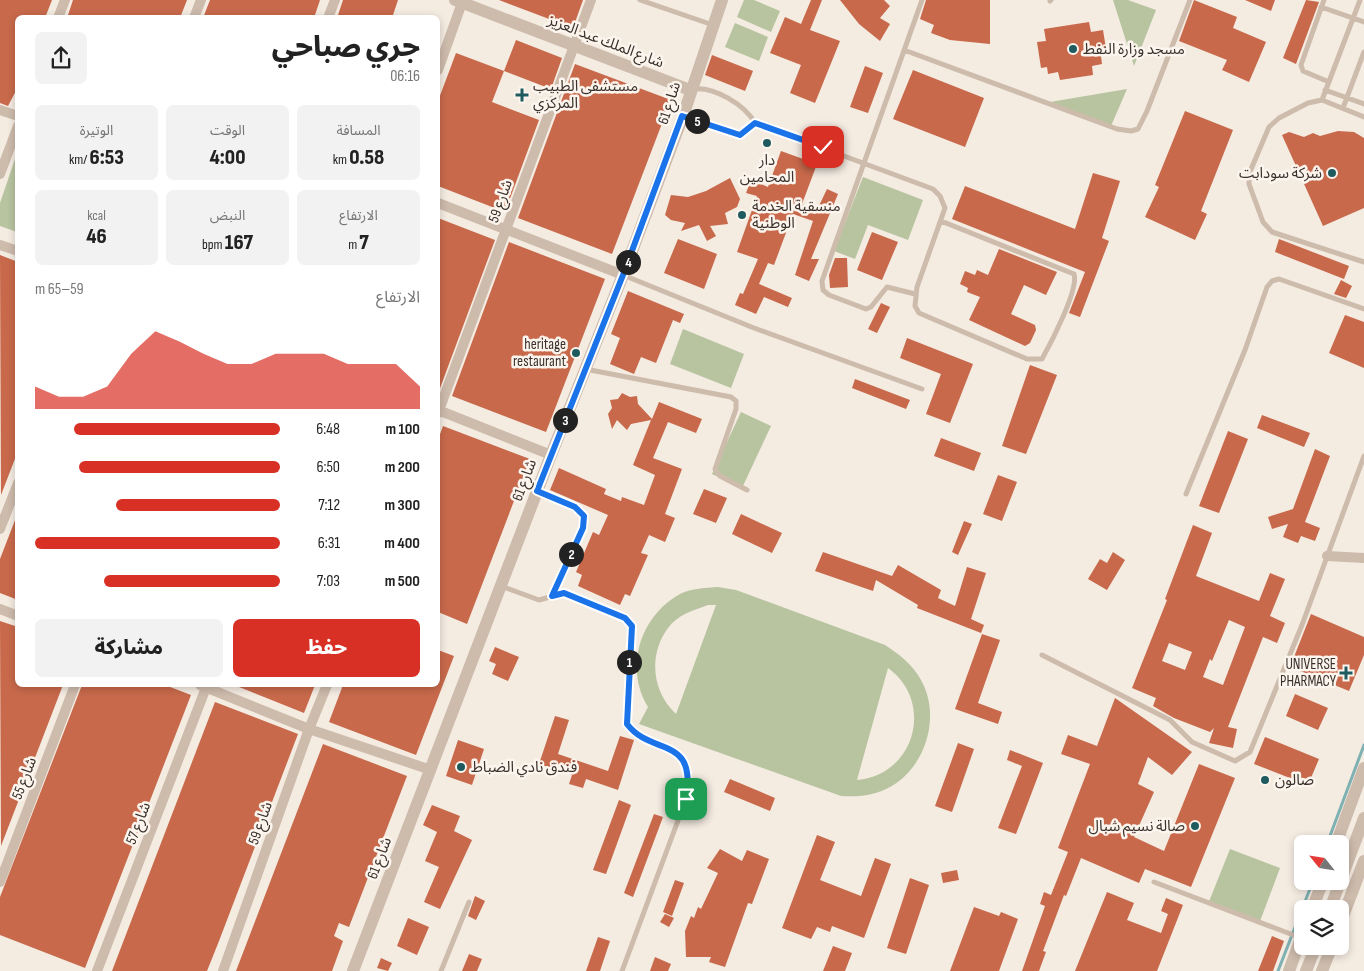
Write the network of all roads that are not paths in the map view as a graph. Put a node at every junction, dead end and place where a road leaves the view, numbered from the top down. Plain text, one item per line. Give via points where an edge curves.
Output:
1 (65, 0) edge
2 (201, 0) edge
3 (335, 0) edge
4 (591, 0) edge
5 (640, 0) edge
6 (722, 0) edge
7 (922, 0) edge
8 (1190, 0) edge
9 (1324, 0) edge
10 (1360, 0) edge
11 (460, 1) edge
12 (1322, 7) junction
13 (59, 15) edge
14 (195, 15) edge
15 (329, 15) edge
16 (1354, 18) junction
17 (1364, 22) edge
18 (714, 25) junction
19 (574, 46) junction
20 (904, 50) junction
21 (1364, 52) edge
22 (440, 64) edge
23 (1329, 82) junction
24 (690, 90) junction
25 (1325, 90) junction
26 (1347, 97) junction
27 (1322, 100) junction
28 (1364, 104) edge
29 (1343, 108) junction
30 (0, 110) edge
31 (15, 115) edge
32 (682, 116) junction
33 (1364, 117) edge
34 (755, 123) junction
35 (15, 134) edge
36 (866, 163) junction
37 (0, 174) edge
38 (440, 204) edge
39 (941, 221) junction
40 (506, 229) junction
41 (0, 245) edge
42 (15, 250) edge
43 (1364, 262) edge
44 (623, 275) junction
45 (915, 294) junction
46 (1364, 309) edge
47 (586, 369) junction
48 (922, 389) dead end
49 (440, 407) edge
50 (440, 413) edge
51 (551, 455) junction
52 (1364, 456) edge
53 (747, 490) dead end
54 (15, 491) edge
55 (537, 491) junction
56 (1186, 494) dead end
57 (0, 529) edge
58 (1327, 556) junction
59 (1364, 558) edge
60 (501, 586) junction
61 (552, 596) junction
62 (0, 610) edge
63 (15, 615) edge
64 (1042, 656) dead end
65 (74, 687) edge
66 (204, 687) edge
67 (206, 687) edge
68 (326, 687) edge
69 (309, 728) junction
70 (1364, 768) edge
71 (431, 770) junction
72 (1364, 818) edge
73 (1339, 835) edge
74 (1364, 861) edge
75 (0, 882) edge
76 (1154, 882) dead end
77 (1333, 900) edge
78 (1349, 900) edge
79 (469, 902) dead end
80 (1294, 934) edge
81 (1295, 955) edge
82 (1312, 955) edge
83 (1328, 955) edge
84 (97, 971) edge
85 (223, 971) edge
86 (353, 971) edge
87 (442, 971) edge
88 (622, 971) edge
89 (1289, 971) edge
90 (1306, 971) edge
91 (1322, 971) edge

1 - 13 street
2 - 14 street
3 - 15 street
4 - 19 street, شارع 59
5 - 18 lane
6 - 18 street, شارع 61
7 - 20 lane
8 - 20 lane via 1147,111 1138,128 1131,131 1070,113
9 - 12 lane
10 - 16 lane
11 - 19 street, شارع الملك عبد العزيز
11 - 22 street
12 - 16 lane
12 - 23 lane via 1301,65 1303,71
16 - 17 lane
16 - 23 lane
18 - 24 street, شارع 61
19 - 24 street, شارع الملك عبد العزيز
19 - 40 street, شارع 59
20 - 36 lane
21 - 26 lane
23 - 25 lane
24 - 32 street, شارع 61
24 - 34 lane via 706,90 734,102
25 - 26 lane
25 - 27 lane
26 - 28 lane
26 - 29 lane
27 - 29 lane
27 - 43 lane via 1308,103 1269,127 1248,174 1249,184 1263,222 1272,232
29 - 33 lane
30 - 31 street
32 - 34 lane via 740,135
32 - 44 street, شارع 61
34 - 36 lane
35 - 37 street
36 - 39 lane via 933,189 945,208
36 - 45 lane via 822,281 824,290 866,309 887,287
38 - 40 street
39 - 45 lane
39 - 45 lane via 1074,274 1076,281 1042,359 1027,359 919,313
40 - 44 street
40 - 49 street, شارع 59
41 - 42 street
44 - 47 street, شارع 61
44 - 48 lane via 754,328
46 - 56 lane via 1279,279 1272,281
47 - 51 street, شارع 61
47 - 53 lane via 736,400 736,409 715,469 720,476
50 - 51 street
51 - 55 street, شارع 61
52 - 58 lane
54 - 57 street
55 - 60 street, شارع 61
55 - 61 lane via 575,507 584,516 583,528
58 - 59 street
58 - 64 lane via 1250,752 1235,761 1192,742 1170,720
60 - 61 lane via 539,600
60 - 71 street, شارع 61
61 - 88 lane via 564,593 629,622 633,632 627,724 638,734 678,752 685,763 686,799
62 - 63 street
65 - 75 street, شارع 55
66 - 84 street, شارع 57
67 - 69 street
68 - 69 street, شارع 59
69 - 71 street
69 - 85 street, شارع 59
70 - 73 street
71 - 86 street, شارع 61
72 - 77 street
74 - 78 street
76 - 80 lane
79 - 87 lane
81 - 89 street
82 - 90 street
83 - 91 street

